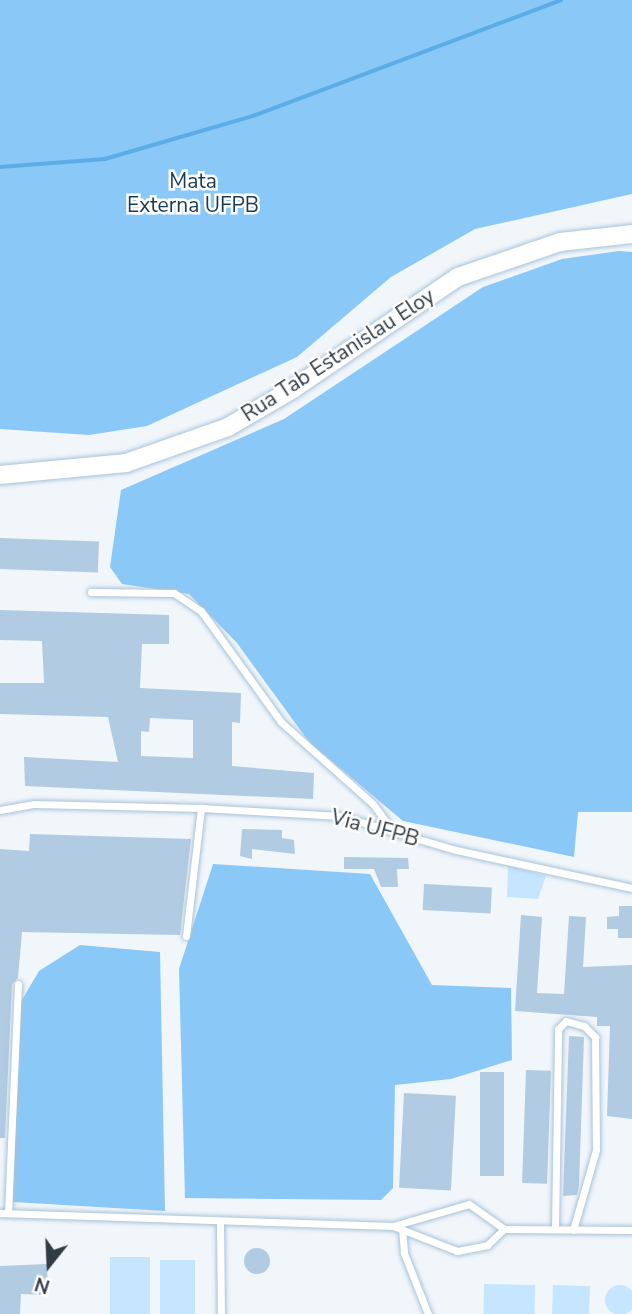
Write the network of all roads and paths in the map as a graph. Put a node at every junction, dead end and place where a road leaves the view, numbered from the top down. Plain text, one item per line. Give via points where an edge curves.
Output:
1 (632, 234) edge
2 (0, 475) edge
3 (91, 592) dead end
4 (201, 808) junction
5 (0, 810) edge
6 (394, 834) junction
7 (632, 888) edge
8 (186, 936) dead end
9 (18, 984) dead end
10 (4, 1213) edge
11 (220, 1222) junction
12 (402, 1226) junction
13 (504, 1229) junction
14 (555, 1230) junction
15 (573, 1230) junction
16 (632, 1230) edge
17 (221, 1314) edge
18 (428, 1314) edge

1 - 2 street, Rua Tab Estanislau Eloy via 560,242 458,277 293,389 228,427 126,463
3 - 6 lane via 174,593 201,611 281,722 373,804
4 - 5 lane, Via UFPB via 34,804
4 - 6 lane, Via UFPB via 341,816
4 - 8 lane
6 - 7 lane, Via UFPB
9 - 10 lane
10 - 11 lane
11 - 12 lane
11 - 17 lane
12 - 13 lane via 469,1205
12 - 13 lane via 457,1251 487,1245
12 - 18 lane via 404,1253
13 - 14 lane
14 - 15 lane
14 - 15 lane via 558,1029 566,1021 584,1026 595,1037 596,1150
15 - 16 lane

